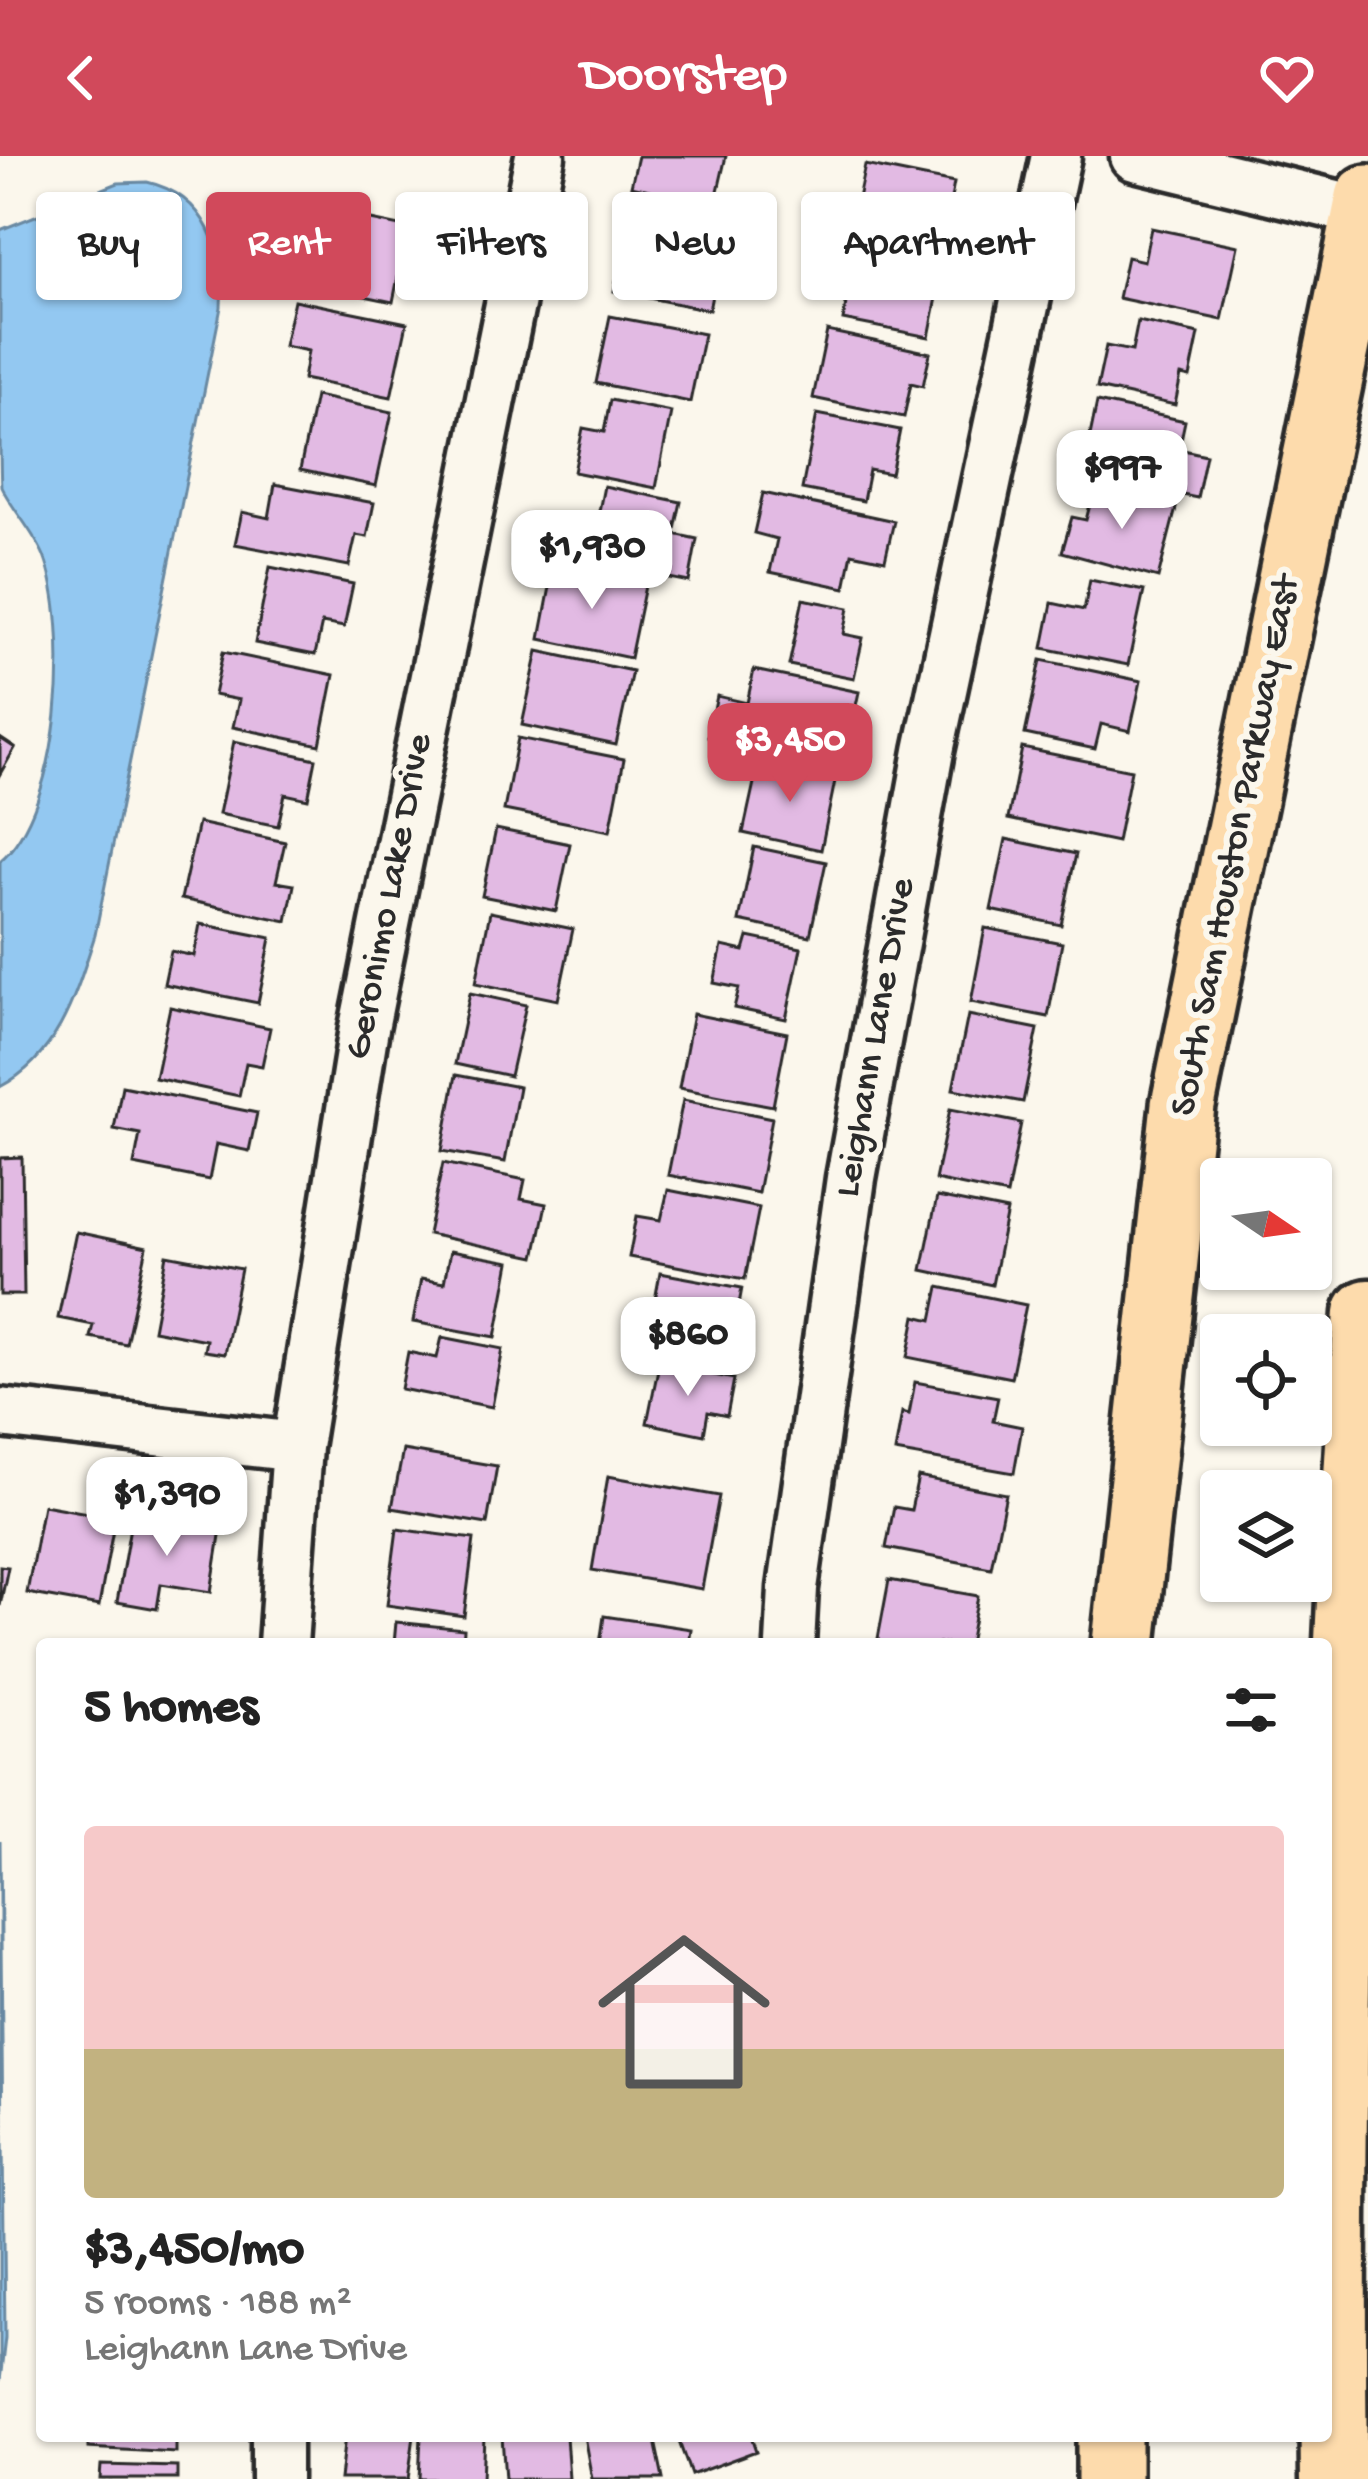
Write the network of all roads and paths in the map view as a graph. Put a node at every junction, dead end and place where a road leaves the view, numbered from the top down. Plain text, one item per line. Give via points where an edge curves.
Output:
1 (540, 156) edge
2 (1056, 156) edge
3 (1135, 156) edge
4 (1366, 204) edge
5 (1368, 1313) edge
6 (0, 1413) edge
7 (297, 1447) junction
8 (283, 1638) edge
9 (790, 1638) edge
10 (1125, 1638) edge
11 (1332, 2094) edge
12 (1332, 2336) edge
13 (276, 2442) edge
14 (1108, 2442) edge
15 (276, 2479) edge
16 (1109, 2479) edge
17 (1334, 2479) edge

1 - 7 street, Geronimo Lake Drive via 364,1028
2 - 9 street, Leighann Lane Drive via 929,751 855,1155
3 - 4 street
4 - 10 main road, South Sam Houston Parkway East via 1183,1105
5 - 11 highway via 1337,1843
6 - 7 street
7 - 8 street, Geronimo Lake Drive
12 - 17 highway
13 - 15 street
14 - 16 main road

